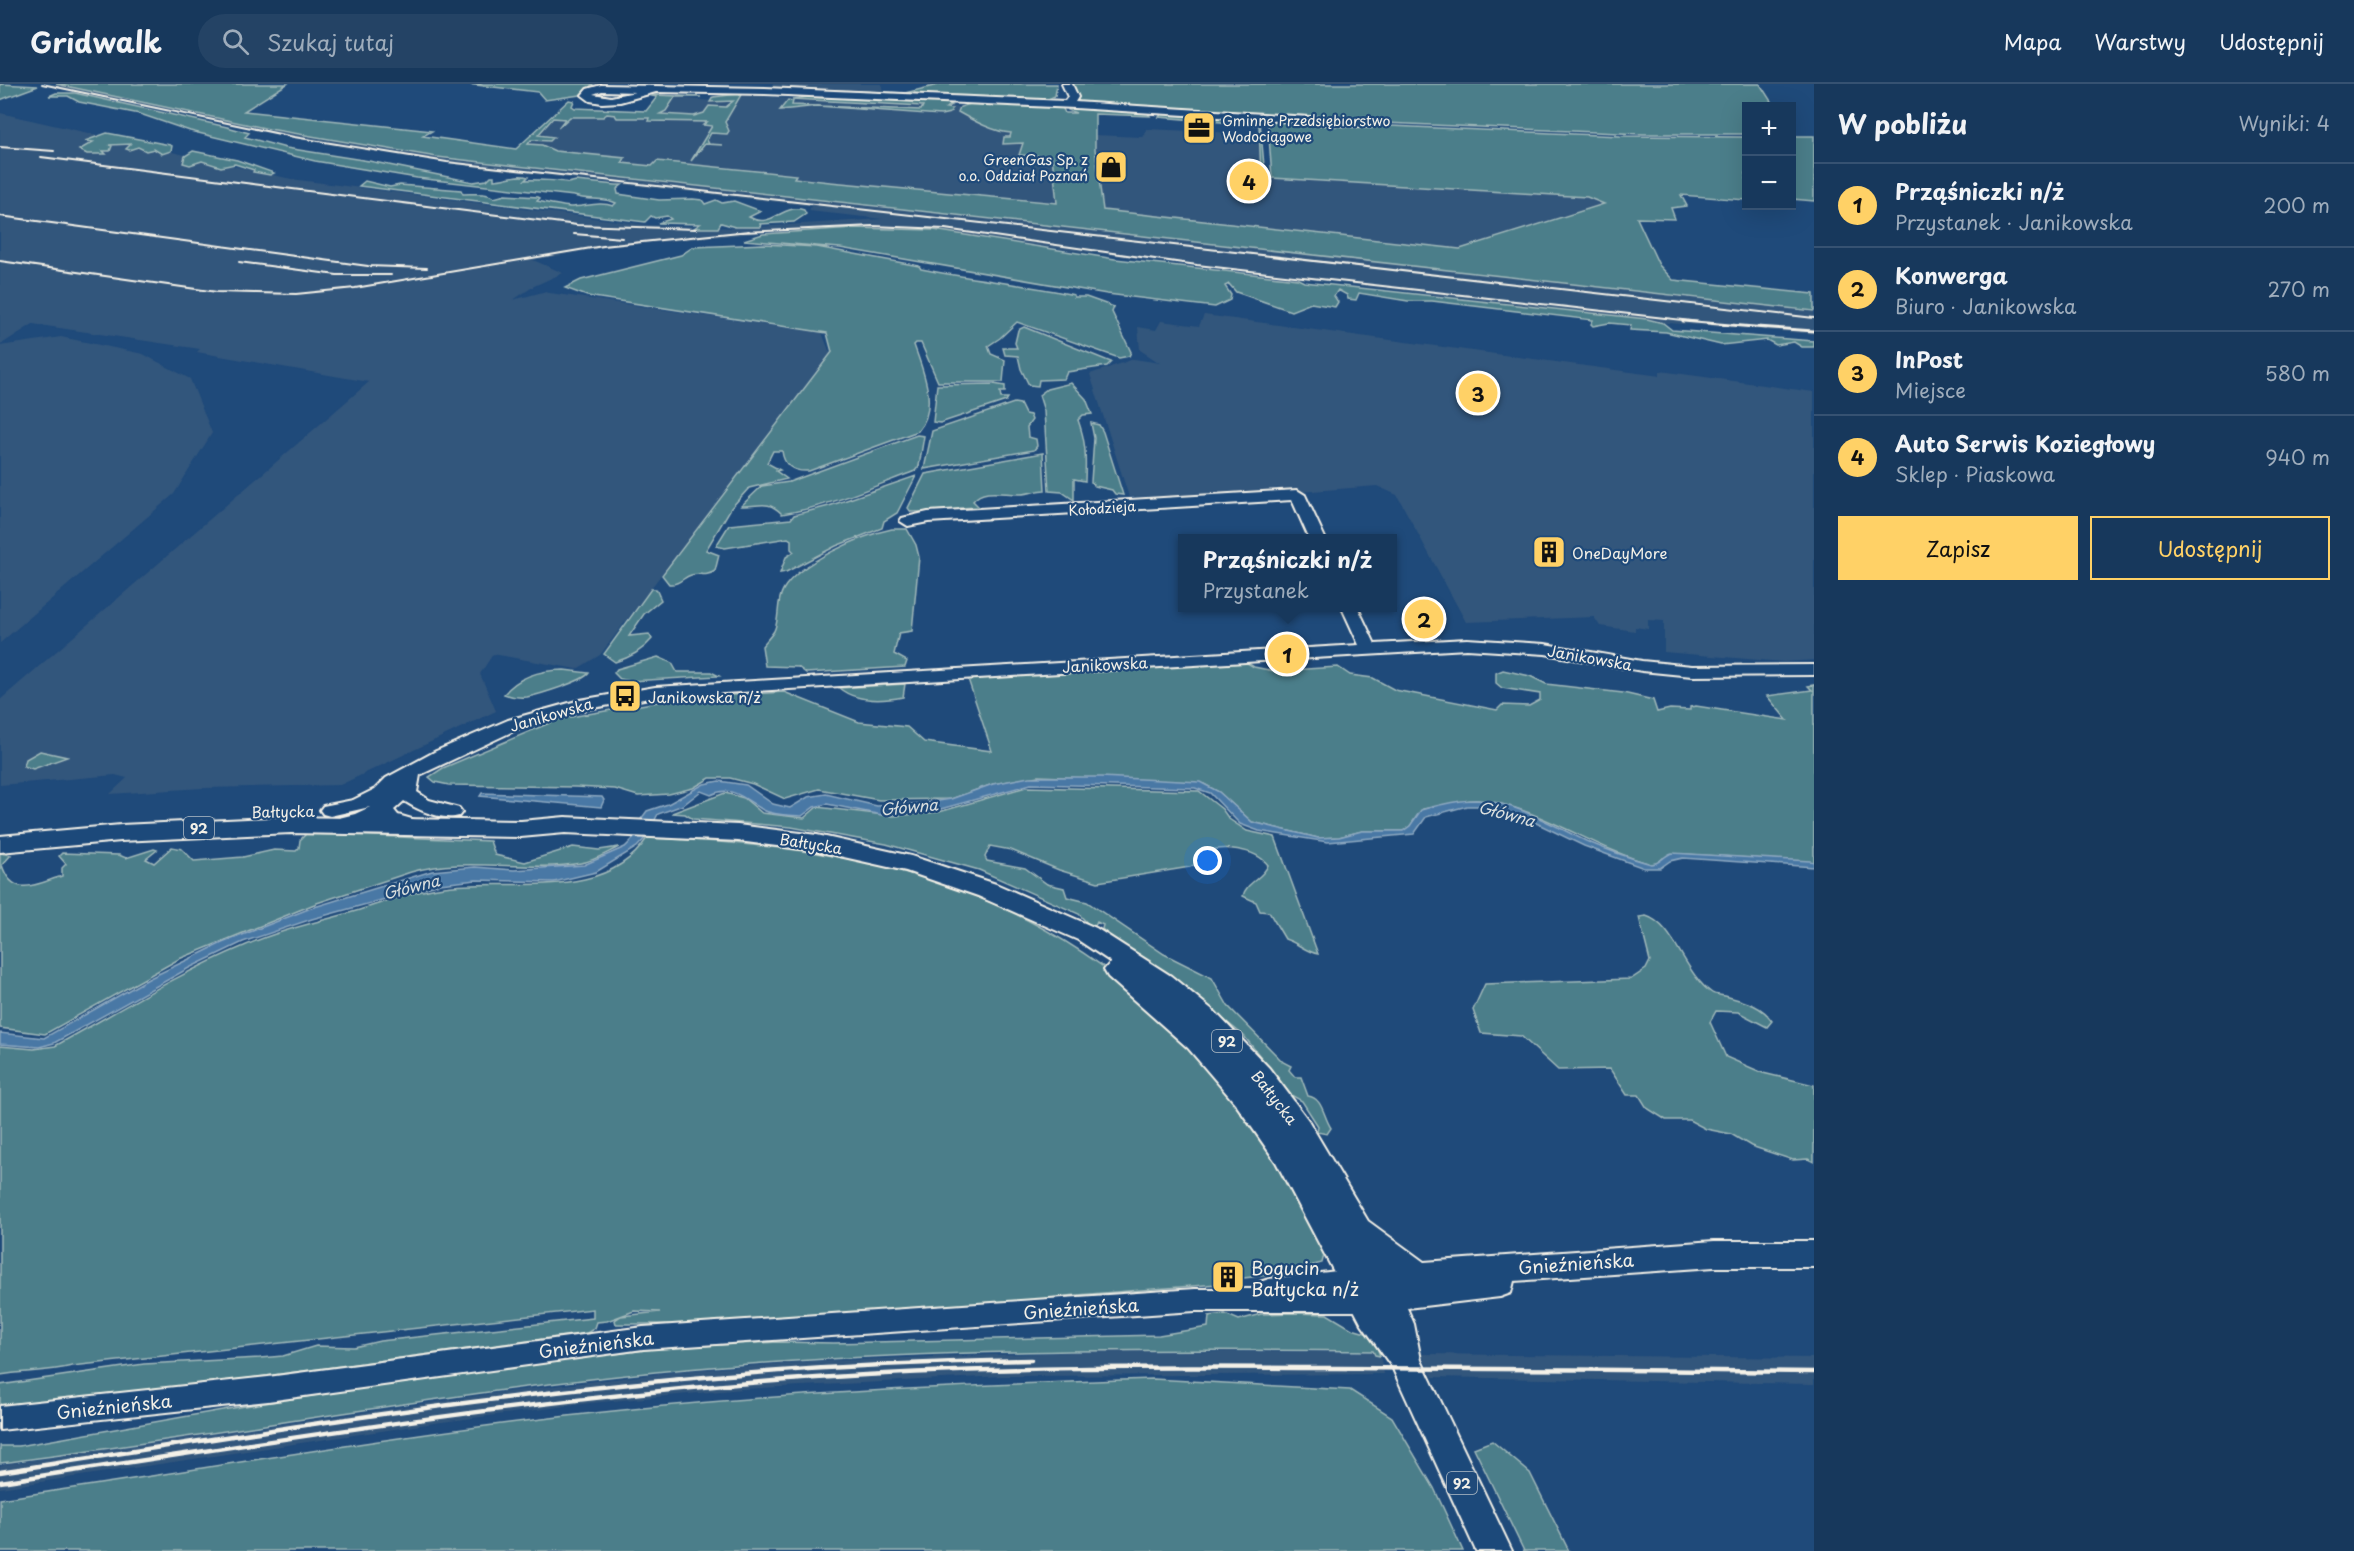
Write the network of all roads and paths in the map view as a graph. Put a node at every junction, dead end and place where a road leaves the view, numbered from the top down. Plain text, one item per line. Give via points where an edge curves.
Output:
1 (1066, 84) edge
2 (655, 89) junction
3 (1068, 105) junction
4 (1371, 124) dead end
5 (908, 521) dead end
6 (1315, 534) edge
7 (1352, 612) edge
8 (1369, 649) junction
9 (1814, 670) edge
10 (409, 778) junction
11 (382, 801) junction
12 (452, 812) junction
13 (327, 818) junction
14 (565, 825) junction
15 (415, 826) junction
16 (0, 829) edge
17 (0, 844) edge
18 (1045, 917) junction
19 (1354, 1223) junction
20 (1814, 1255) edge
21 (1417, 1274) junction
22 (1371, 1289) junction
23 (0, 1418) edge
24 (1494, 1551) edge

1 - 3 street via 1063,97
2 - 2 street via 602,88 587,95 611,100
2 - 3 street
3 - 4 street
5 - 6 street, Kołodzieja via 1297,495
7 - 8 street
8 - 9 street, Janikowska via 1506,645 1692,671
8 - 10 street, Janikowska via 647,693 580,705 514,724 454,749
10 - 11 street, Janikowska via 395,800
10 - 12 street via 407,794 413,801
11 - 12 main road, Bałtycka / 92
11 - 13 main road, Bałtycka / 92
11 - 15 street via 397,822
12 - 14 main road, Bałtycka / 92 via 525,816
13 - 15 main road, Bałtycka / 92
13 - 16 main road, Bałtycka / 92 via 190,813
13 - 17 main road, Bałtycka / 92
14 - 15 main road, Bałtycka / 92 via 521,829
14 - 18 main road, Bałtycka / 92 via 761,836 865,852 965,881
18 - 19 main road, Bałtycka / 92 via 1087,934 1134,962 1228,1041 1298,1128
18 - 22 main road, Bałtycka / 92 via 1164,1008 1245,1094
19 - 21 main road via 1374,1245
19 - 22 main road, Bałtycka / 92
20 - 21 main road, Gnieźnieńska via 1714,1254
20 - 22 main road, Gnieźnieńska via 1476,1286
21 - 22 main road, Gnieźnieńska
22 - 23 street, Gnieźnieńska via 643,1338 268,1389
22 - 24 main road, Bałtycka / 92 via 1379,1325 1405,1360

